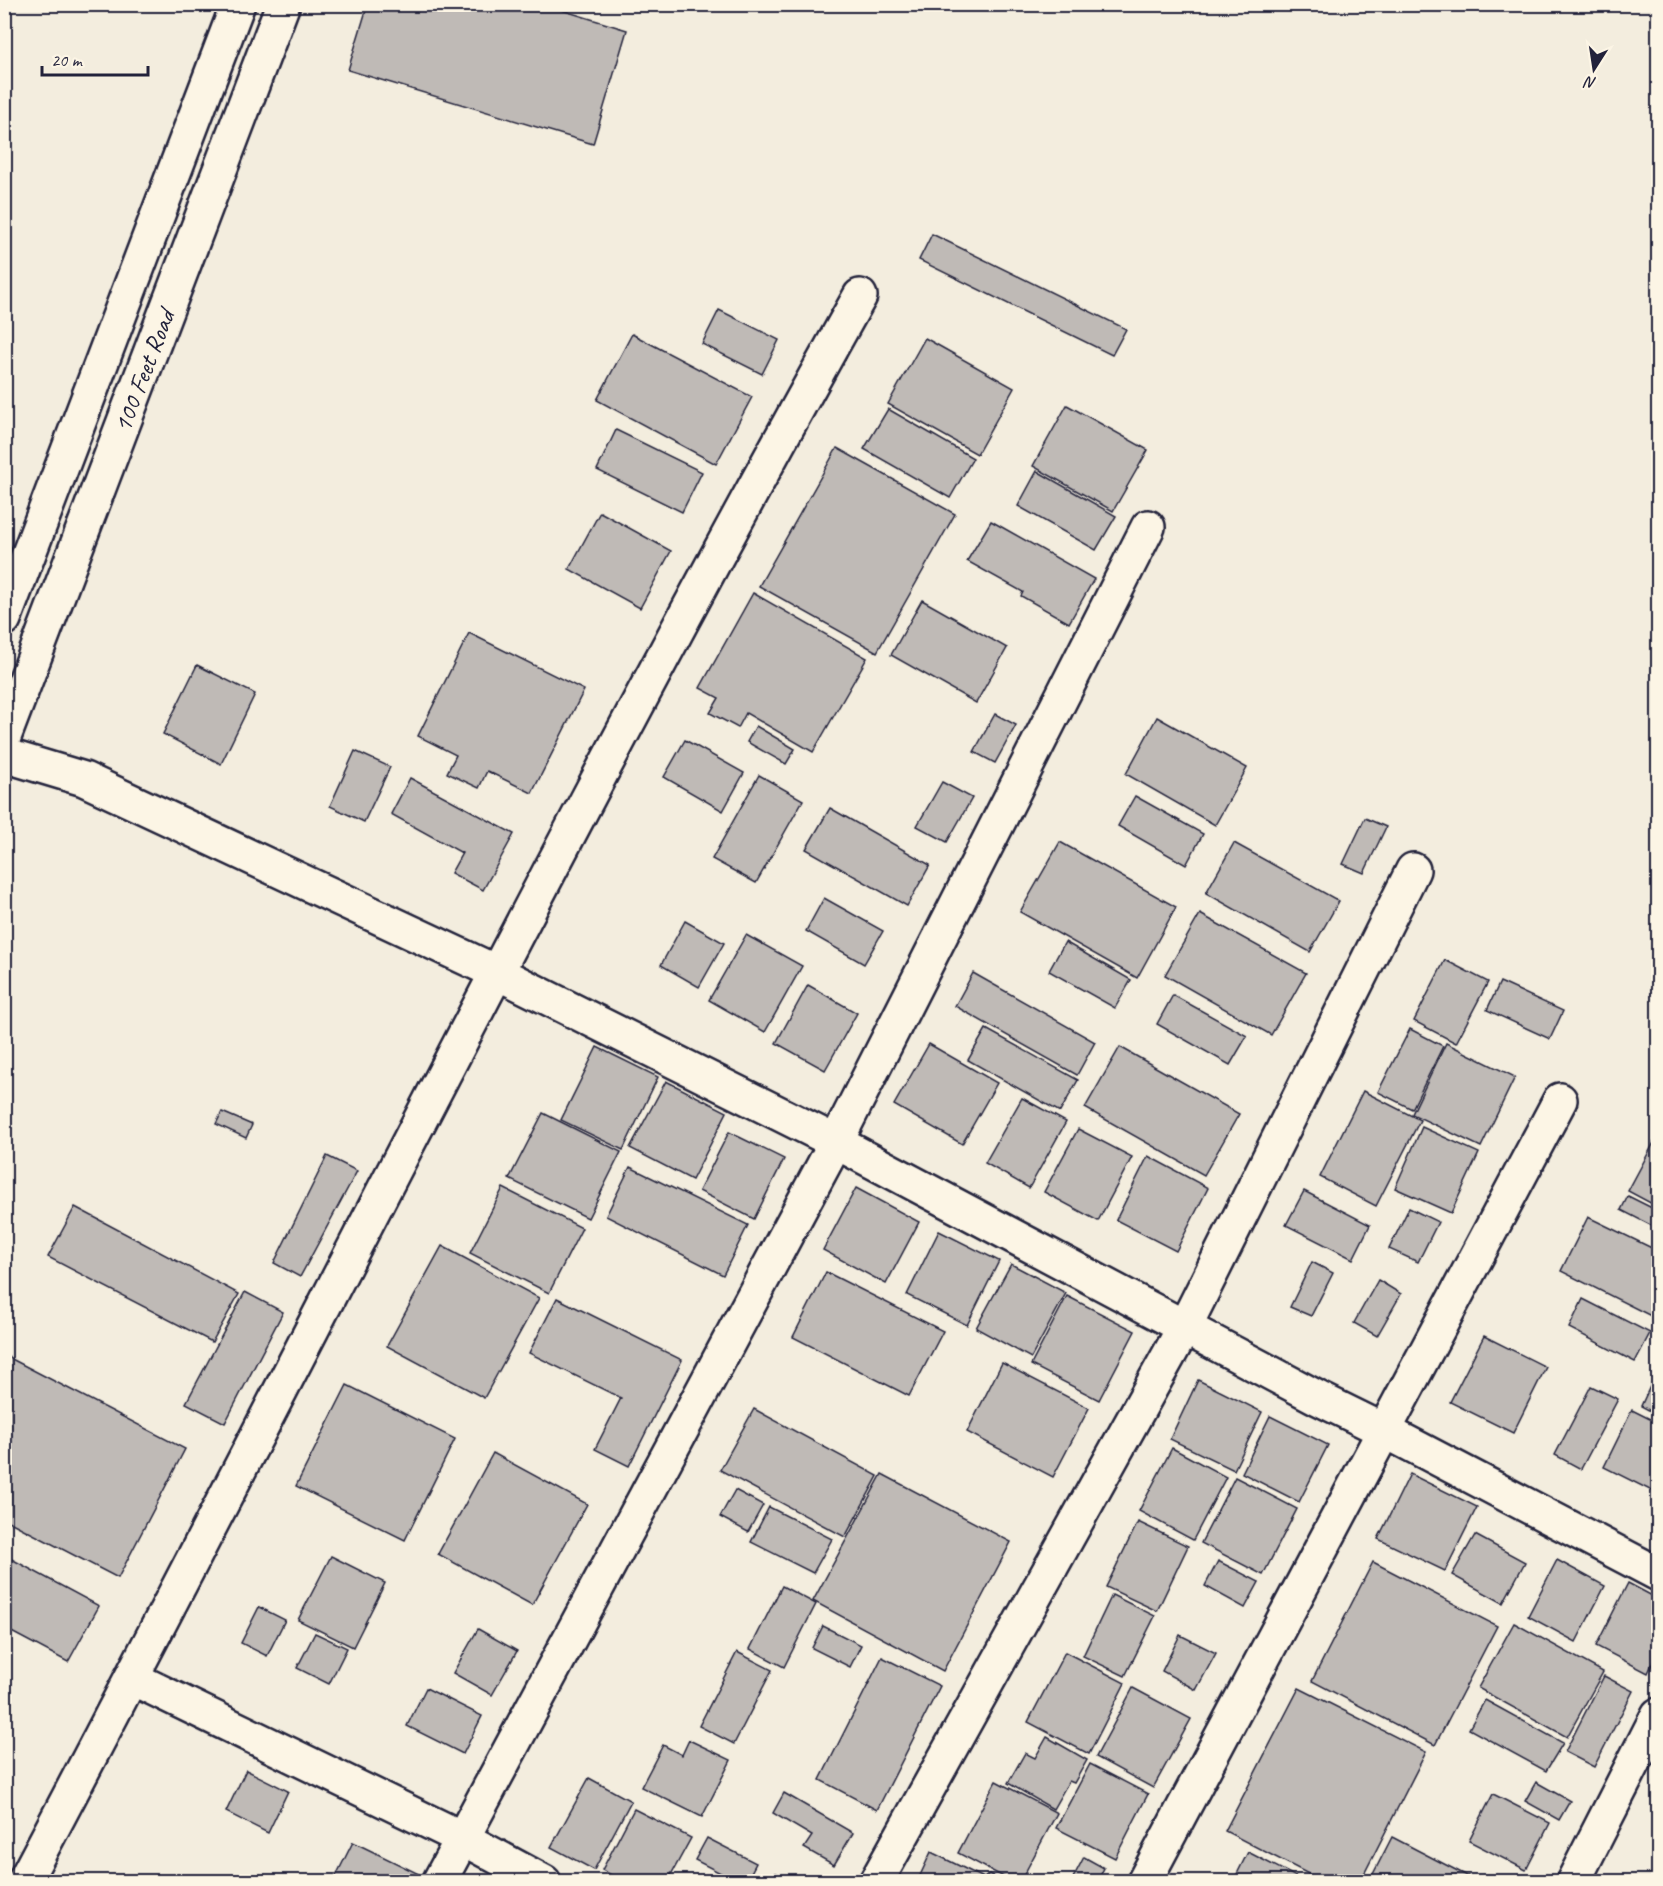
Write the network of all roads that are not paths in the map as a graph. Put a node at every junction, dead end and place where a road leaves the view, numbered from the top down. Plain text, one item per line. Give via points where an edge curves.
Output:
1 (238, 4) edge
2 (283, 4) edge
3 (860, 296) dead end
4 (1148, 527) dead end
5 (4, 619) edge
6 (4, 737) edge
7 (4, 755) edge
8 (1413, 870) dead end
9 (496, 972) junction
10 (1560, 1100) dead end
11 (836, 1142) junction
12 (1184, 1328) junction
13 (1385, 1431) junction
14 (1659, 1574) edge
15 (132, 1678) junction
16 (1659, 1715) edge
17 (462, 1838) junction
18 (24, 1881) edge
19 (439, 1881) edge
20 (544, 1881) edge
21 (876, 1881) edge
22 (1144, 1881) edge
23 (1573, 1881) edge

1 - 5 street, 100 Feet Road
2 - 6 street, 100 Feet Road
3 - 9 street
4 - 11 street
7 - 9 street via 84,779
8 - 12 street
9 - 11 street
9 - 15 street
10 - 13 street
11 - 12 street
11 - 17 street
12 - 13 street
12 - 21 street
13 - 14 street
13 - 22 street
15 - 17 street
15 - 18 street
16 - 23 street
17 - 19 street
17 - 20 street

